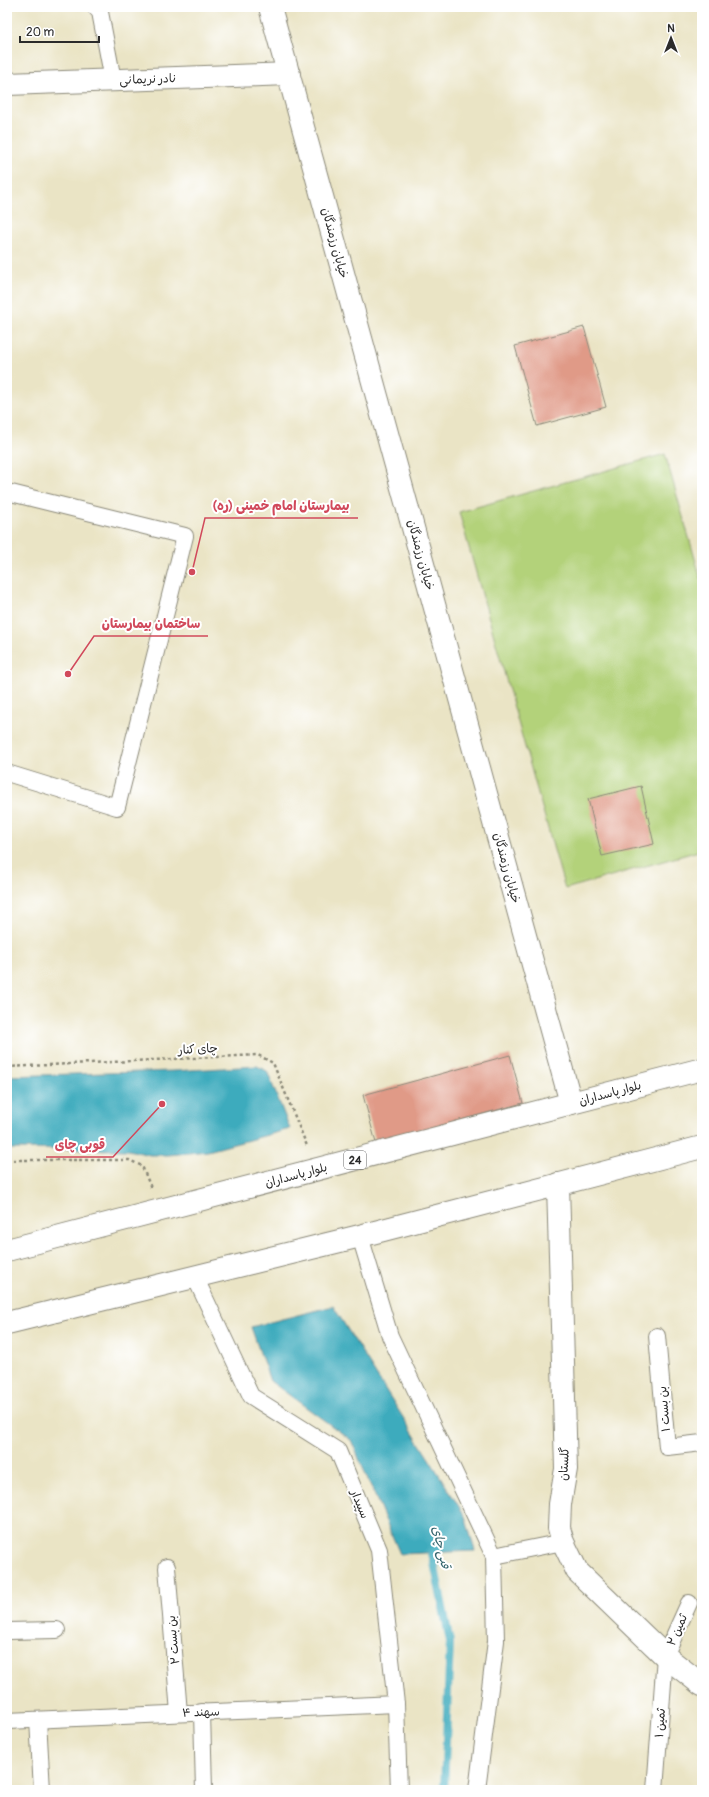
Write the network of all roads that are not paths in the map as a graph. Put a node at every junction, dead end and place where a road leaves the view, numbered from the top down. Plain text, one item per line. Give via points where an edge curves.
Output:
1 (95, 7) edge
2 (270, 7) edge
3 (289, 74) junction
4 (113, 80) junction
5 (7, 84) edge
6 (7, 492) edge
7 (7, 773) edge
8 (702, 1069) edge
9 (571, 1103) junction
10 (702, 1147) edge
11 (558, 1184) junction
12 (360, 1236) junction
13 (7, 1250) edge
14 (195, 1277) junction
15 (7, 1323) edge
16 (657, 1336) dead end
17 (702, 1443) edge
18 (563, 1542) junction
19 (494, 1556) junction
20 (167, 1566) dead end
21 (689, 1603) dead end
22 (58, 1630) dead end
23 (7, 1631) edge
24 (665, 1656) junction
25 (702, 1685) edge
26 (396, 1704) junction
27 (202, 1712) junction
28 (179, 1713) junction
29 (38, 1720) junction
30 (7, 1721) edge
31 (42, 1790) edge
32 (204, 1790) edge
33 (399, 1790) edge
34 (477, 1790) edge
35 (655, 1790) edge

1 - 4 lane via 100,12
2 - 3 main road, خیابان رزمندگان
3 - 4 main road, نادر نریمانی
3 - 9 main road, خیابان رزمندگان
4 - 5 main road, نادر نریمانی
6 - 7 lane via 185,536 117,806
8 - 9 main road, بلوار پاسداران / 24
9 - 13 main road, بلوار پاسداران / 24
10 - 11 main road
11 - 12 main road
11 - 18 main road, گلستان via 566,1469 560,1504
12 - 14 main road
12 - 19 lane via 390,1336
14 - 15 main road
14 - 26 lane, سپیدار via 251,1396 338,1451 379,1550
16 - 17 lane, بن بست ۱ via 667,1447
18 - 19 lane
18 - 24 main road, گلستان via 577,1571
19 - 34 lane via 496,1641
20 - 28 lane, بن بست ۲
21 - 24 lane, ثمین ۲
22 - 23 lane
24 - 25 main road, گلستان
24 - 35 lane, ثمین ۱
26 - 27 lane, سهند ۴
26 - 33 lane, سپیدار
27 - 28 lane, سهند ۴
27 - 32 lane
28 - 29 lane, سهند ۴
29 - 30 lane, سهند ۴
29 - 31 lane

